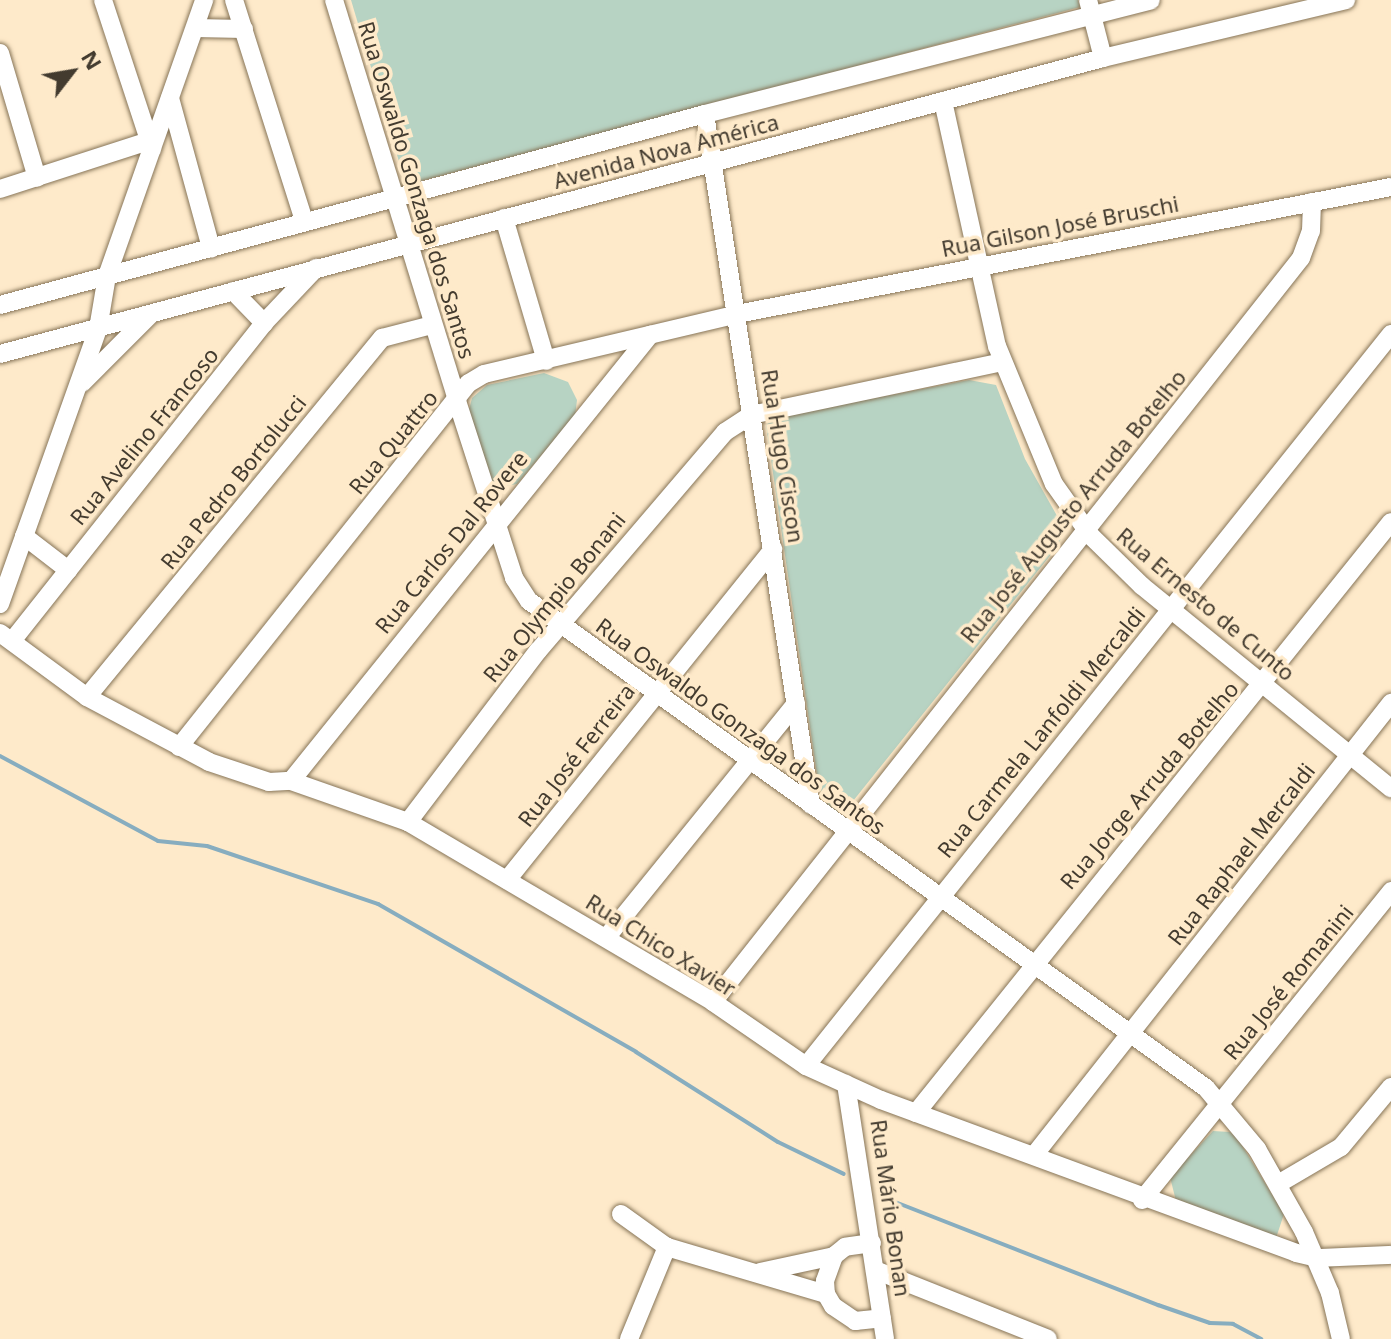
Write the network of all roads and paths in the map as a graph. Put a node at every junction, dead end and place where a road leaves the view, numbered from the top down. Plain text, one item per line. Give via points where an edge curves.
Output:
1 (103, 0) edge
2 (204, 0) edge
3 (234, 0) edge
4 (334, 0) edge
5 (1151, 0) edge
6 (1346, 0) edge
7 (1090, 8) edge
8 (195, 28) junction
9 (244, 29) junction
10 (0, 53) edge
11 (1103, 58) junction
12 (170, 98) junction
13 (943, 101) junction
14 (705, 114) junction
15 (150, 145) junction
16 (714, 163) junction
17 (37, 178) junction
18 (1391, 187) edge
19 (0, 189) edge
20 (397, 198) junction
21 (1312, 202) junction
22 (504, 218) junction
23 (304, 221) junction
24 (411, 244) junction
25 (211, 248) junction
26 (318, 266) junction
27 (981, 266) junction
28 (107, 276) junction
29 (233, 291) junction
30 (0, 305) edge
31 (151, 314) junction
32 (737, 314) junction
33 (264, 323) junction
34 (432, 325) junction
35 (98, 329) junction
36 (1391, 334) edge
37 (650, 335) junction
38 (0, 354) edge
39 (546, 361) junction
40 (1002, 362) junction
41 (77, 387) junction
42 (457, 401) junction
43 (751, 415) junction
44 (496, 522) junction
45 (1391, 522) edge
46 (1085, 529) junction
47 (24, 536) junction
48 (773, 549) junction
49 (68, 570) junction
50 (0, 604) edge
51 (1170, 609) junction
52 (560, 626) junction
53 (6, 637) edge
54 (1263, 685) junction
55 (655, 694) junction
56 (87, 697) junction
57 (796, 703) junction
58 (1391, 703) edge
59 (179, 747) junction
60 (1349, 754) junction
61 (750, 762) junction
62 (291, 781) junction
63 (1391, 788) edge
64 (811, 805) junction
65 (408, 822) junction
66 (845, 830) junction
67 (507, 880) junction
68 (1391, 891) edge
69 (939, 898) junction
70 (606, 938) junction
71 (1032, 965) junction
72 (713, 1002) junction
73 (1129, 1036) junction
74 (806, 1066) junction
75 (846, 1084) junction
76 (1391, 1087) edge
77 (1222, 1103) junction
78 (916, 1113) junction
79 (1035, 1154) junction
80 (1278, 1184) junction
81 (1142, 1200) junction
82 (621, 1214) dead end
83 (872, 1243) junction
84 (667, 1247) junction
85 (1391, 1255) edge
86 (834, 1256) junction
87 (1318, 1258) junction
88 (875, 1270) junction
89 (757, 1273) junction
90 (826, 1294) junction
91 (882, 1318) junction
92 (1003, 1330) edge
93 (629, 1339) edge
94 (885, 1339) edge
95 (1048, 1339) edge
96 (1341, 1339) edge

1 - 15 street
2 - 8 street
3 - 9 street
4 - 20 street, Rua Oswaldo Gonzaga dos Santos
5 - 7 street, Avenida Nova América
6 - 11 street, Avenida Nova América
7 - 11 street
7 - 14 street, Avenida Nova América
8 - 9 street
8 - 12 street
9 - 23 street
10 - 17 street
11 - 13 street, Avenida Nova América
12 - 15 street
12 - 25 street
13 - 16 street, Avenida Nova América
13 - 27 street, Rua Ernesto de Cunto
14 - 16 street, Rua Hugo Ciscon
14 - 20 street, Avenida Nova América
15 - 17 street
15 - 28 street
16 - 22 street, Avenida Nova América
16 - 32 street, Rua Hugo Ciscon
17 - 19 street
18 - 21 street, Rua Gilson José Bruschi
20 - 23 street, Avenida Nova América
20 - 24 street, Rua Oswaldo Gonzaga dos Santos
21 - 27 street, Rua Gilson José Bruschi
21 - 46 street, Rua José Augusto Arruda Botelho via 1311,231 1301,258
22 - 24 street, Avenida Nova América
22 - 39 street
23 - 25 street, Avenida Nova América
24 - 26 street, Avenida Nova América
24 - 34 street, Rua Oswaldo Gonzaga dos Santos
25 - 28 street, Avenida Nova América
26 - 29 street, Avenida Nova América
26 - 33 street, Rua Avelino Francoso
27 - 32 street, Rua Gilson José Bruschi
27 - 40 street, Rua Ernesto de Cunto
28 - 30 street, Avenida Nova América
28 - 35 street
29 - 31 street, Avenida Nova América
29 - 33 street
31 - 35 street, Avenida Nova América
31 - 41 street
32 - 37 street, Rua Quattro
32 - 43 street, Rua Hugo Ciscon
33 - 49 street, Rua Avelino Francoso
34 - 42 street, Rua Oswaldo Gonzaga dos Santos
34 - 56 street, Rua Pedro Bortolucci via 382,338
35 - 38 street, Avenida Nova América
35 - 41 street
36 - 51 street, Rua Carmela Lanfoldi Mercaldi
37 - 39 street, Rua Quattro
37 - 44 street, Rua Carlos Dal Rovere
39 - 42 street, Rua Quattro via 484,374
40 - 43 street
40 - 46 street, Rua Ernesto de Cunto via 1038,454
41 - 47 street
42 - 44 street, Rua Oswaldo Gonzaga dos Santos
42 - 59 street, Rua Quattro
43 - 48 street, Rua Hugo Ciscon
43 - 52 street, Rua Olympio Bonani via 703,454
44 - 52 street, Rua Oswaldo Gonzaga dos Santos via 514,578 529,601
44 - 62 street, Rua Carlos Dal Rovere
45 - 54 street, Rua Jorge Arruda Botelho
46 - 51 street, Rua Ernesto de Cunto
46 - 66 street, Rua José Augusto Arruda Botelho
47 - 49 street
47 - 50 street
48 - 55 street, Rua José Ferreira
48 - 57 street, Rua Hugo Ciscon
49 - 53 street, Rua Avelino Francoso
51 - 54 street, Rua Ernesto de Cunto
51 - 69 street, Rua Carmela Lanfoldi Mercaldi
52 - 55 street, Rua Oswaldo Gonzaga dos Santos
52 - 65 street, Rua Olympio Bonani
53 - 56 street, Rua Chico Xavier
54 - 60 street, Rua Ernesto de Cunto
54 - 71 street, Rua Jorge Arruda Botelho
55 - 61 street, Rua Oswaldo Gonzaga dos Santos
55 - 67 street, Rua José Ferreira
56 - 59 street, Rua Chico Xavier
57 - 61 street
57 - 64 street, Rua Hugo Ciscon
58 - 60 street, Rua Raphael Mercaldi
59 - 62 street, Rua Chico Xavier via 240,774
60 - 63 street, Rua Ernesto de Cunto
60 - 73 street, Rua Raphael Mercaldi
61 - 64 street, Rua Oswaldo Gonzaga dos Santos
61 - 70 street
62 - 65 street, Rua Chico Xavier
64 - 66 street, Rua Oswaldo Gonzaga dos Santos
65 - 67 street, Rua Chico Xavier
66 - 69 street, Rua Oswaldo Gonzaga dos Santos
66 - 72 street, Rua José Augusto Arruda Botelho
67 - 70 street, Rua Chico Xavier
68 - 77 street, Rua José Romanini
69 - 71 street, Rua Oswaldo Gonzaga dos Santos
69 - 74 street, Rua Carmela Lanfoldi Mercaldi
70 - 72 street, Rua Chico Xavier
71 - 73 street, Rua Oswaldo Gonzaga dos Santos
71 - 78 street, Rua Jorge Arruda Botelho
72 - 74 street, Rua Chico Xavier
73 - 77 street, Rua Oswaldo Gonzaga dos Santos
73 - 79 street, Rua Raphael Mercaldi
74 - 75 street, Rua Chico Xavier
75 - 78 street, Rua Chico Xavier
75 - 83 street, Rua Mário Bonan
76 - 80 street via 1341,1147
77 - 80 street, Rua Oswaldo Gonzaga dos Santos
77 - 81 street, Rua José Romanini
78 - 79 street, Rua Chico Xavier
79 - 81 street, Rua Chico Xavier
80 - 87 street, Rua Oswaldo Gonzaga dos Santos
81 - 87 street, Rua Chico Xavier
82 - 84 street
83 - 86 street via 845,1247
83 - 88 street, Rua Mário Bonan
84 - 89 street
84 - 93 street
85 - 87 street
86 - 89 street
86 - 90 street
87 - 96 street, Rua Oswaldo Gonzaga dos Santos
88 - 91 street, Rua Mário Bonan
88 - 92 street
89 - 90 street
90 - 91 street via 843,1316 855,1321
91 - 94 street, Rua Mário Bonan
92 - 95 street

